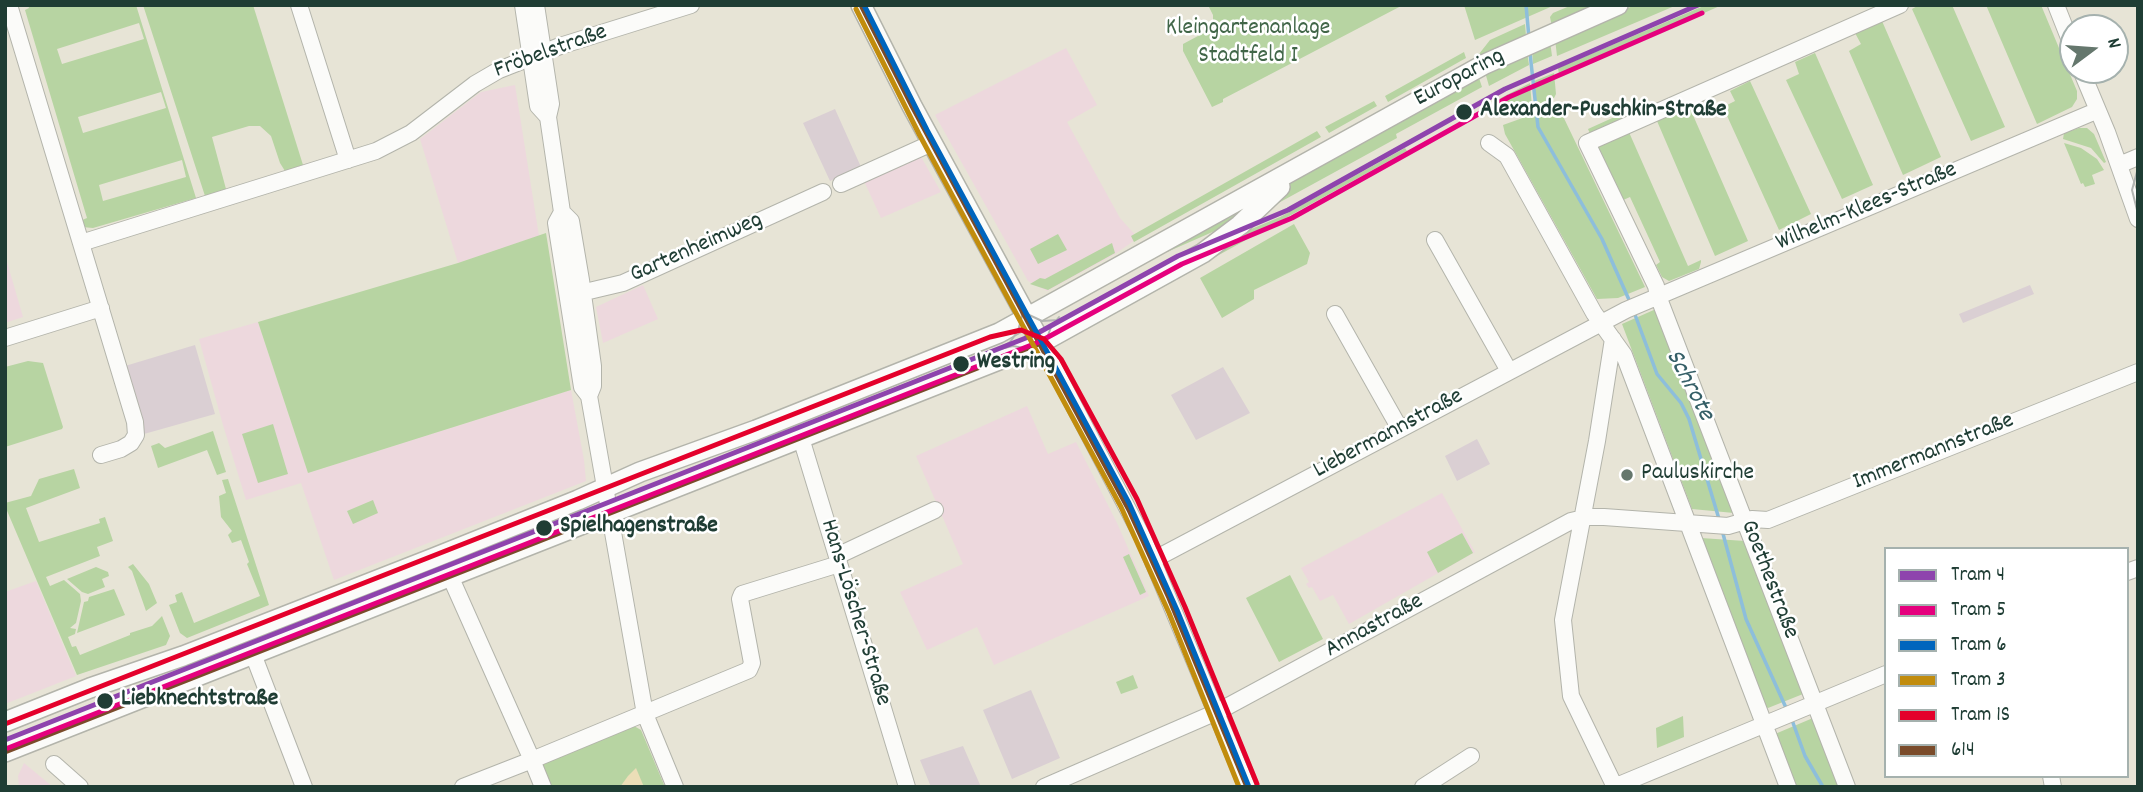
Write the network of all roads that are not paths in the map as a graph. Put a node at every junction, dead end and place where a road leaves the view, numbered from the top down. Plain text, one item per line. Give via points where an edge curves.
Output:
1 (9, 5) edge
2 (299, 5) edge
3 (523, 5) edge
4 (536, 5) edge
5 (691, 5) edge
6 (861, 5) edge
7 (1618, 5) edge
8 (1900, 5) edge
9 (537, 55) junction
10 (2086, 84) edge
11 (2096, 111) junction
12 (932, 143) junction
13 (1489, 143) dead end
14 (2138, 157) edge
15 (348, 160) junction
16 (1308, 163) junction
17 (2119, 165) junction
18 (841, 184) dead end
19 (823, 192) dead end
20 (2138, 219) edge
21 (1435, 240) dead end
22 (81, 243) junction
23 (575, 295) junction
24 (1658, 296) junction
25 (1632, 307) joint
26 (101, 308) junction
27 (1335, 314) dead end
28 (1027, 318) junction
29 (1601, 322) junction
30 (5, 338) edge
31 (1613, 339) junction
32 (1041, 343) junction
33 (1509, 371) junction
34 (2138, 372) edge
35 (1400, 429) junction
36 (801, 438) junction
37 (102, 455) dead end
38 (605, 487) junction
39 (935, 510) dead end
40 (610, 513) junction
41 (1583, 518) junction
42 (1746, 522) junction
43 (1688, 524) junction
44 (1721, 526) joint
45 (838, 560) junction
46 (1153, 560) junction
47 (450, 576) junction
48 (253, 654) junction
49 (1884, 675) edge
50 (1816, 704) junction
51 (1217, 712) junction
52 (645, 714) junction
53 (5, 722) edge
54 (1763, 724) junction
55 (5, 752) edge
56 (1471, 755) dead end
57 (532, 761) junction
58 (54, 764) dead end
59 (1431, 785) edge
60 (80, 787) edge
61 (304, 787) edge
62 (463, 787) edge
63 (543, 787) edge
64 (675, 787) edge
65 (907, 787) edge
66 (1044, 787) edge
67 (1247, 787) edge
68 (1614, 787) edge
69 (1787, 787) edge
70 (1847, 787) edge

1 - 22 street
2 - 15 street
3 - 9 street
4 - 9 street
5 - 9 street, Fröbelstraße
6 - 12 main road
7 - 16 main road, Europaring via 1520,47
8 - 24 street, Goethestraße via 1587,143
9 - 15 street, Fröbelstraße via 483,79 403,138
9 - 23 street via 551,104 548,117 562,212 556,223
10 - 11 street
11 - 17 street
11 - 24 street, Wilhelm-Klees-Straße
12 - 18 street
12 - 28 main road
13 - 29 street via 1507,156
14 - 17 street
15 - 22 street, Fröbelstraße
16 - 28 main road, Europaring
16 - 32 main road, Europaring via 1203,254
17 - 20 street
19 - 23 street, Gartenheimweg via 623,283
21 - 33 street
22 - 26 street
23 - 38 street via 582,387 589,396
24 - 25 street, Wilhelm-Klees-Straße
24 - 42 street, Goethestraße
25 - 29 street, Liebermannstraße
26 - 30 street
26 - 37 street via 136,429 129,445
27 - 35 street
28 - 32 main road
28 - 38 main road via 892,376
29 - 31 street
29 - 33 street, Liebermannstraße
31 - 41 street
31 - 43 street via 1624,355
32 - 36 main road
32 - 46 street
33 - 35 street, Liebermannstraße
34 - 42 street, Immermannstraße via 1770,519
35 - 46 street, Liebermannstraße
36 - 40 main road
36 - 45 street, Hans-Löscher-Straße
38 - 40 street
38 - 53 main road via 424,562
39 - 45 street
40 - 47 main road
40 - 52 street
41 - 43 street, Annastraße
41 - 51 street, Annastraße
41 - 68 street via 1563,621 1569,687
42 - 44 street, Immermannstraße
42 - 50 street, Goethestraße
43 - 44 street, Annastraße
43 - 54 street
45 - 52 street via 742,594 752,663 749,670
45 - 65 street, Hans-Löscher-Straße
46 - 51 street
47 - 48 main road
47 - 57 street
48 - 55 main road
48 - 61 street
49 - 50 street
50 - 54 street
50 - 70 street, Goethestraße
51 - 66 street, Annastraße
51 - 67 street
52 - 57 street
52 - 64 street
54 - 68 street
54 - 69 street
56 - 59 street
57 - 62 street
57 - 63 street
58 - 60 street

